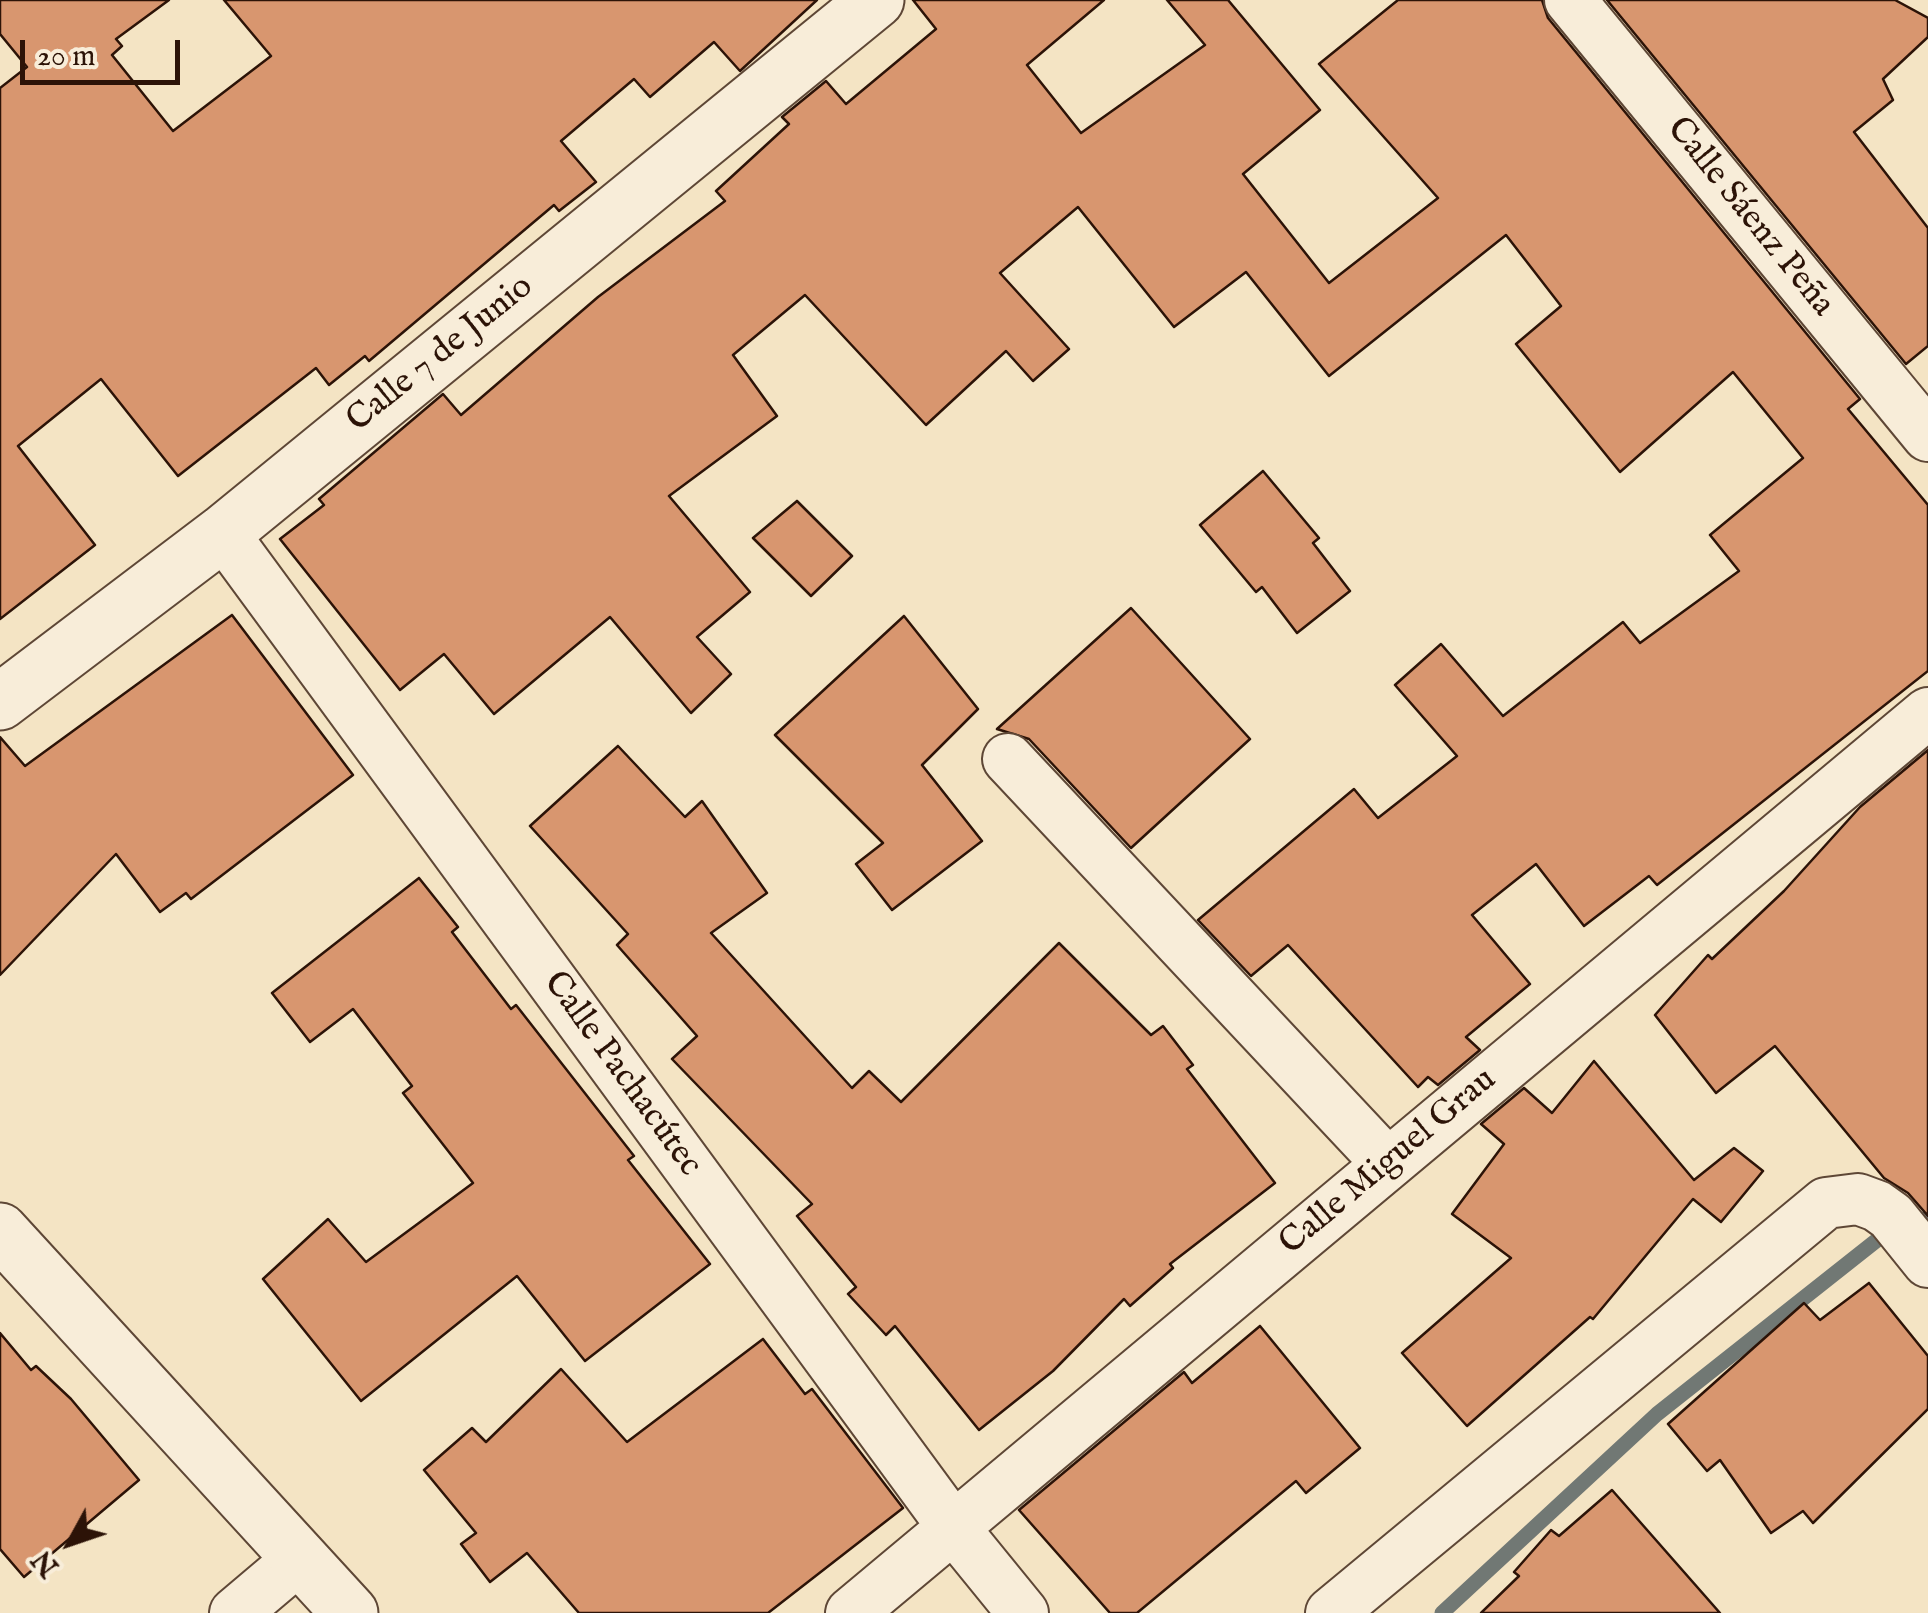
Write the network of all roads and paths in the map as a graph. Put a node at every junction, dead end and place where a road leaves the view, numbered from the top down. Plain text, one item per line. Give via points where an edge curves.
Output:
1 (876, 0) edge
2 (1570, 0) edge
3 (1928, 436) edge
4 (223, 534) junction
5 (0, 702) edge
6 (1928, 713) edge
7 (1008, 759) dead end
8 (1388, 1164) junction
9 (0, 1231) edge
10 (1928, 1262) edge
11 (953, 1526) junction
12 (300, 1558) junction
13 (235, 1613) edge
14 (350, 1613) edge
15 (850, 1613) edge
16 (1023, 1613) edge
17 (1331, 1613) edge

1 - 4 street, Calle 7 de Junio
2 - 3 street, Calle Sáenz Peña
4 - 5 street, Calle 7 de Junio
4 - 11 street, Calle Pachacútec
6 - 8 street, Calle Miguel Grau
7 - 8 street
8 - 11 street, Calle Miguel Grau
9 - 12 street
10 - 17 street via 1876,1206 1858,1199 1826,1203
11 - 15 street, Calle Miguel Grau
11 - 16 street, Calle Pachacútec
12 - 13 street
12 - 14 street

